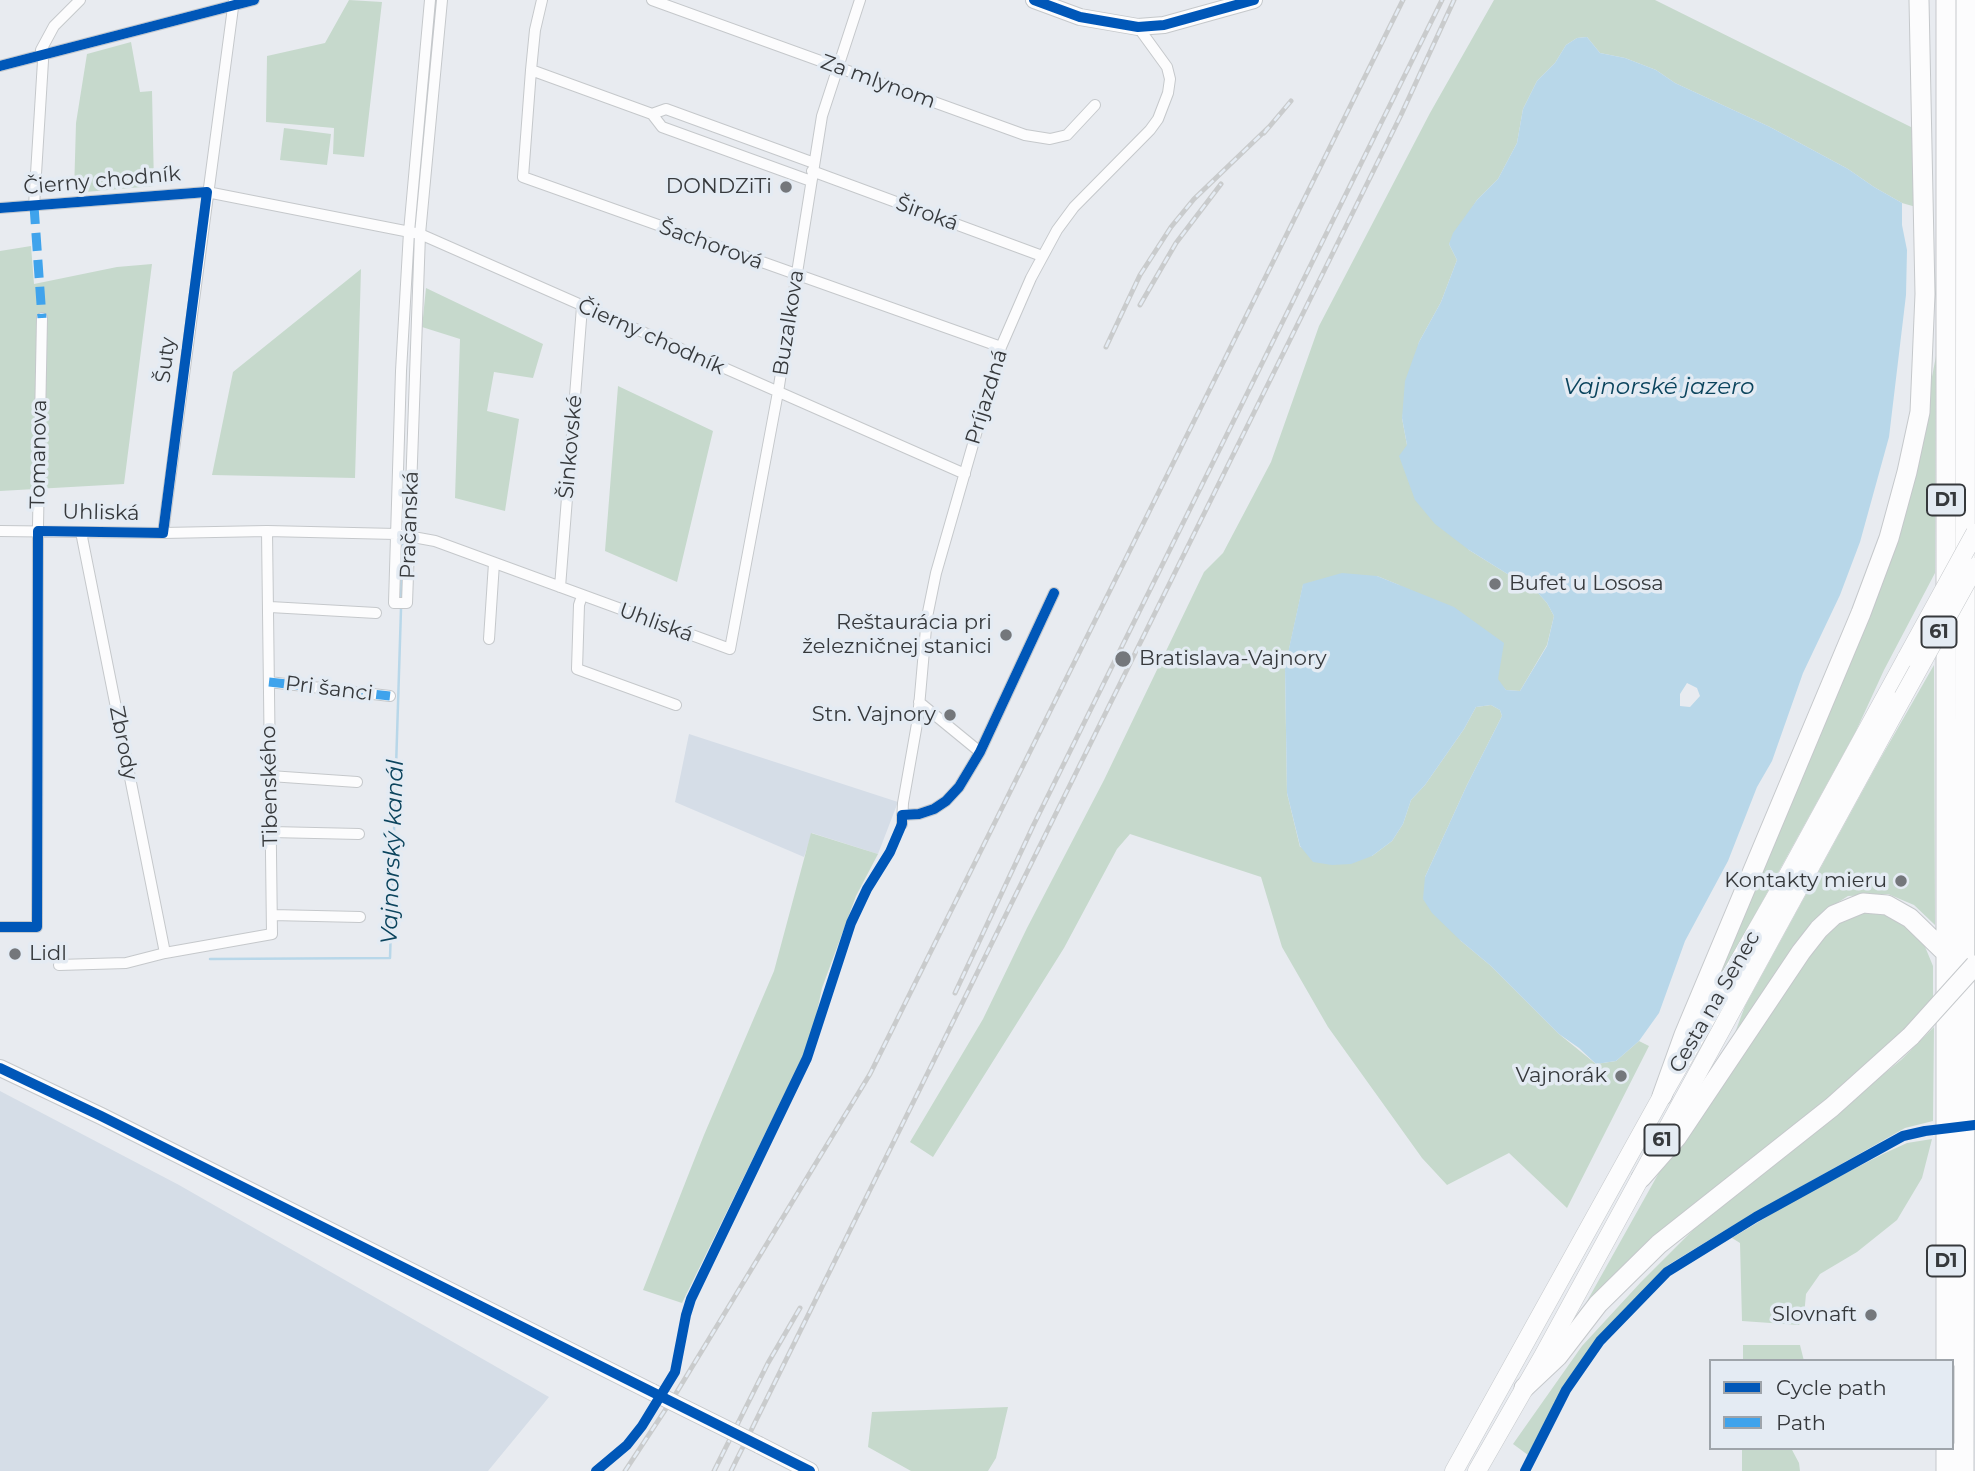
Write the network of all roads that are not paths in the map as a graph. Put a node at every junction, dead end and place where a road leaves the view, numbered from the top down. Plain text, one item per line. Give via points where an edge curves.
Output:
1 (80, 0) edge
2 (254, 0) edge
3 (430, 0) edge
4 (442, 0) edge
5 (542, 0) edge
6 (652, 0) edge
7 (860, 0) edge
8 (1034, 0) edge
9 (1254, 0) edge
10 (1919, 0) edge
11 (1945, 0) edge
12 (1966, 0) edge
13 (234, 3) edge
14 (1138, 27) junction
15 (42, 55) junction
16 (0, 66) edge
17 (836, 67) junction
18 (531, 70) junction
19 (1921, 83) junction
20 (1095, 105) dead end
21 (652, 114) junction
22 (812, 171) junction
23 (207, 192) junction
24 (34, 206) junction
25 (0, 208) edge
26 (414, 233) junction
27 (1970, 240) edge
28 (1042, 256) junction
29 (796, 275) junction
30 (1945, 295) junction
31 (582, 307) junction
32 (42, 318) dead end
33 (1001, 347) junction
34 (778, 392) junction
35 (965, 474) junction
36 (0, 531) edge
37 (38, 531) junction
38 (267, 531) junction
39 (81, 533) junction
40 (163, 533) junction
41 (1975, 533) edge
42 (396, 534) junction
43 (409, 537) junction
44 (494, 563) junction
45 (1975, 566) edge
46 (560, 587) junction
47 (1054, 593) dead end
48 (582, 596) junction
49 (270, 607) junction
50 (376, 613) dead end
51 (489, 639) dead end
52 (730, 649) joint
53 (269, 682) junction
54 (390, 696) dead end
55 (919, 702) junction
56 (676, 705) dead end
57 (980, 752) junction
58 (270, 776) junction
59 (357, 782) dead end
60 (271, 832) junction
61 (359, 834) dead end
62 (1975, 864) edge
63 (272, 915) junction
64 (360, 917) dead end
65 (0, 927) edge
66 (1965, 945) junction
67 (165, 953) junction
68 (1947, 954) junction
69 (59, 965) dead end
70 (1975, 965) edge
71 (0, 1068) edge
72 (1662, 1096) junction
73 (1641, 1178) junction
74 (1946, 1359) edge
75 (1524, 1388) junction
76 (1946, 1450) edge
77 (810, 1471) edge
78 (1454, 1471) edge
79 (1477, 1471) edge
80 (1946, 1471) edge
81 (1965, 1471) edge

1 - 15 street via 54,26
2 - 13 street
3 - 26 street, Pračanská
4 - 26 street, Pračanská
5 - 18 street
6 - 17 street, Za mlynom
7 - 17 street, Buzalkova
8 - 14 main road via 1080,17
9 - 14 main road
10 - 19 highway
11 - 30 highway, D1
12 - 27 highway, D1
13 - 15 street
13 - 23 street, Šuty
14 - 28 street, Príjazdná via 1167,67 1170,79 1164,106 1150,130 1074,207
15 - 16 street
15 - 24 street
17 - 20 street, Za mlynom via 1025,135 1050,139 1067,135
17 - 22 street, Buzalkova
18 - 21 street, Široká
18 - 29 street, Šachorová via 523,177
19 - 30 highway
19 - 72 highway via 1925,294 1920,412 1908,472 1861,613
21 - 22 street, Široká via 662,127
21 - 22 street, Široká via 666,109
22 - 28 street, Široká
22 - 29 street, Buzalkova
23 - 24 street, Čierny chodník
23 - 26 street, Čierny chodník
23 - 40 street, Šuty
24 - 25 street, Čierny chodník
26 - 31 street, Čierny chodník
26 - 42 street, Pračanská via 401,371
26 - 43 street, Pračanská
27 - 66 highway, D1
28 - 33 street, Príjazdná
29 - 33 street, Šachorová
29 - 34 street, Buzalkova
30 - 68 highway, D1
31 - 34 street, Čierny chodník
31 - 46 street, Šinkovské
32 - 37 street, Tomanova
33 - 35 street, Príjazdná
34 - 35 street, Čierny chodník
34 - 52 street, Buzalkova
35 - 55 street, Príjazdná via 927,617
36 - 37 street, Uhliská
37 - 39 street, Uhliská
37 - 65 street, Tomanova via 37,927
38 - 40 street, Uhliská
38 - 42 street, Uhliská
38 - 49 street, Tibenského
39 - 40 street, Uhliská
39 - 67 street, Zbrody
41 - 72 main road, Cesta na Senec / 61, bridge
42 - 43 street, Uhliská
42 - 43 street, Pračanská via 394,603 407,603
43 - 44 street, Uhliská via 435,541
44 - 46 street, Uhliská
44 - 51 street
45 - 73 main road, Cesta na Senec / 61, bridge
46 - 48 street, Uhliská
47 - 57 street
48 - 52 street, Uhliská
48 - 56 street via 577,669
49 - 50 street
49 - 53 street, Tibenského
53 - 54 street, Pri šanci
53 - 58 street, Tibenského
55 - 57 street
55 - 57 street, Príjazdná via 902,819 946,801
58 - 59 street
58 - 60 street, Tibenského
60 - 61 street
60 - 63 street, Tibenského
62 - 66 highway
63 - 64 street
63 - 67 street via 272,934
66 - 81 highway, D1
67 - 69 street via 126,963
68 - 73 highway via 1910,918 1887,905 1857,905 1830,919 1793,963 1677,1137
68 - 74 highway, D1
70 - 75 highway, bridge via 1911,1036 1832,1107 1659,1244
71 - 77 main road, bridge
72 - 78 main road, Cesta na Senec / 61
73 - 75 main road, Cesta na Senec / 61
75 - 79 main road, Cesta na Senec / 61
76 - 80 highway

